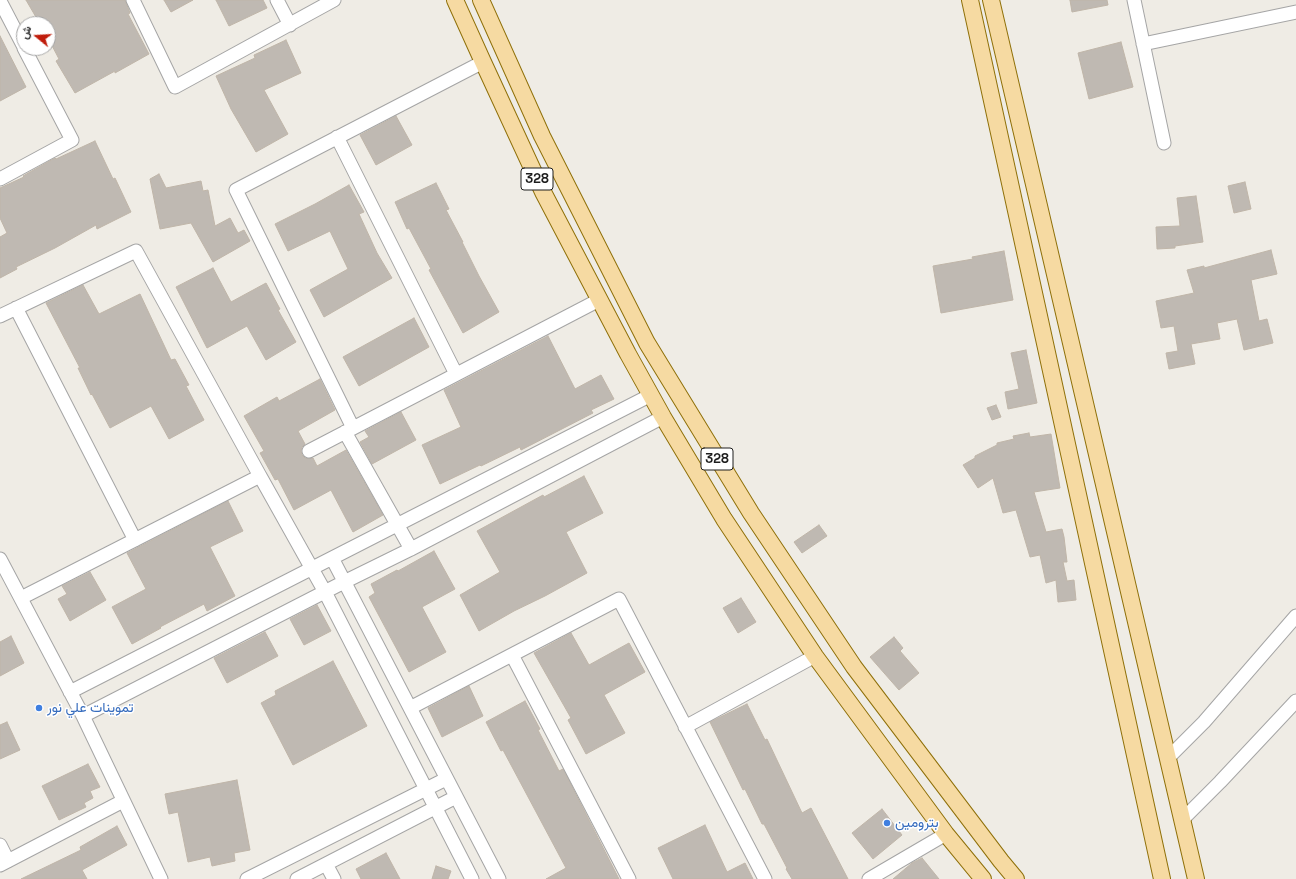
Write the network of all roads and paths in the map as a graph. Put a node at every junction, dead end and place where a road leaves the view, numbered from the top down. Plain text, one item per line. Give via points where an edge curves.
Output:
1 (133, 0) edge
2 (277, 0) edge
3 (334, 0) edge
4 (456, 0) edge
5 (481, 0) edge
6 (970, 0) edge
7 (992, 0) edge
8 (1134, 0) edge
9 (0, 1) edge
10 (1296, 12) edge
11 (290, 25) junction
12 (16, 32) edge
13 (1143, 44) junction
14 (28, 56) edge
15 (483, 62) junction
16 (337, 137) junction
17 (1164, 143) dead end
18 (0, 179) edge
19 (599, 300) junction
20 (16, 308) junction
21 (0, 316) edge
22 (456, 374) junction
23 (651, 394) junction
24 (663, 417) junction
25 (349, 430) junction
26 (309, 451) dead end
27 (260, 476) junction
28 (397, 524) junction
29 (135, 540) junction
30 (411, 549) junction
31 (332, 558) junction
32 (0, 559) edge
33 (312, 569) junction
34 (3, 572) edge
35 (344, 582) junction
36 (325, 592) junction
37 (21, 598) junction
38 (1296, 616) edge
39 (512, 655) junction
40 (815, 656) junction
41 (70, 692) junction
42 (1296, 701) edge
43 (410, 708) junction
44 (83, 716) junction
45 (686, 727) junction
46 (1168, 758) junction
47 (446, 779) junction
48 (426, 788) junction
49 (456, 797) junction
50 (124, 801) junction
51 (435, 807) junction
52 (1182, 820) junction
53 (946, 834) junction
54 (0, 845) edge
55 (4, 863) edge
56 (326, 864) junction
57 (161, 879) edge
58 (247, 879) edge
59 (297, 879) edge
60 (334, 879) edge
61 (472, 879) edge
62 (499, 879) edge
63 (628, 879) edge
64 (765, 879) edge
65 (869, 879) edge
66 (983, 879) edge
67 (1016, 879) edge
68 (1162, 879) edge
69 (1196, 879) edge

1 - 11 street via 175,87
2 - 11 street
3 - 11 street
4 - 15 main road, 328
5 - 67 main road, 328 via 542,136 646,343 751,513 854,667
6 - 68 main road
7 - 46 main road
8 - 13 street
9 - 12 street
10 - 13 street
13 - 17 street
14 - 18 street via 72,140
15 - 16 street
15 - 19 main road, 328 via 543,192
16 - 22 street
16 - 25 street via 236,190
19 - 22 street
19 - 23 main road, 328
20 - 21 street
20 - 27 street via 136,251
20 - 29 street
22 - 25 street
23 - 24 main road
23 - 28 street
24 - 30 street
24 - 40 main road via 724,519
25 - 26 street
25 - 28 street
27 - 29 street
27 - 33 street
28 - 30 street
28 - 31 street
29 - 37 street
30 - 35 street
31 - 33 street
31 - 35 street
32 - 34 street
33 - 36 street
33 - 41 street
34 - 37 street
35 - 36 street
35 - 43 street
36 - 44 street
36 - 48 street
37 - 41 street
38 - 46 street via 1204,722
39 - 43 street
39 - 45 street via 618,599
39 - 63 street
40 - 45 street
40 - 53 main road
41 - 44 street
42 - 52 street
43 - 47 street
44 - 50 street
45 - 64 street
46 - 52 main road
47 - 48 street
47 - 49 street
48 - 51 street
48 - 58 street
49 - 51 street
49 - 62 street
50 - 55 street
50 - 57 street
51 - 56 street
51 - 61 street
52 - 69 main road
53 - 65 street
53 - 66 main road
54 - 55 street
56 - 59 street
56 - 60 street

